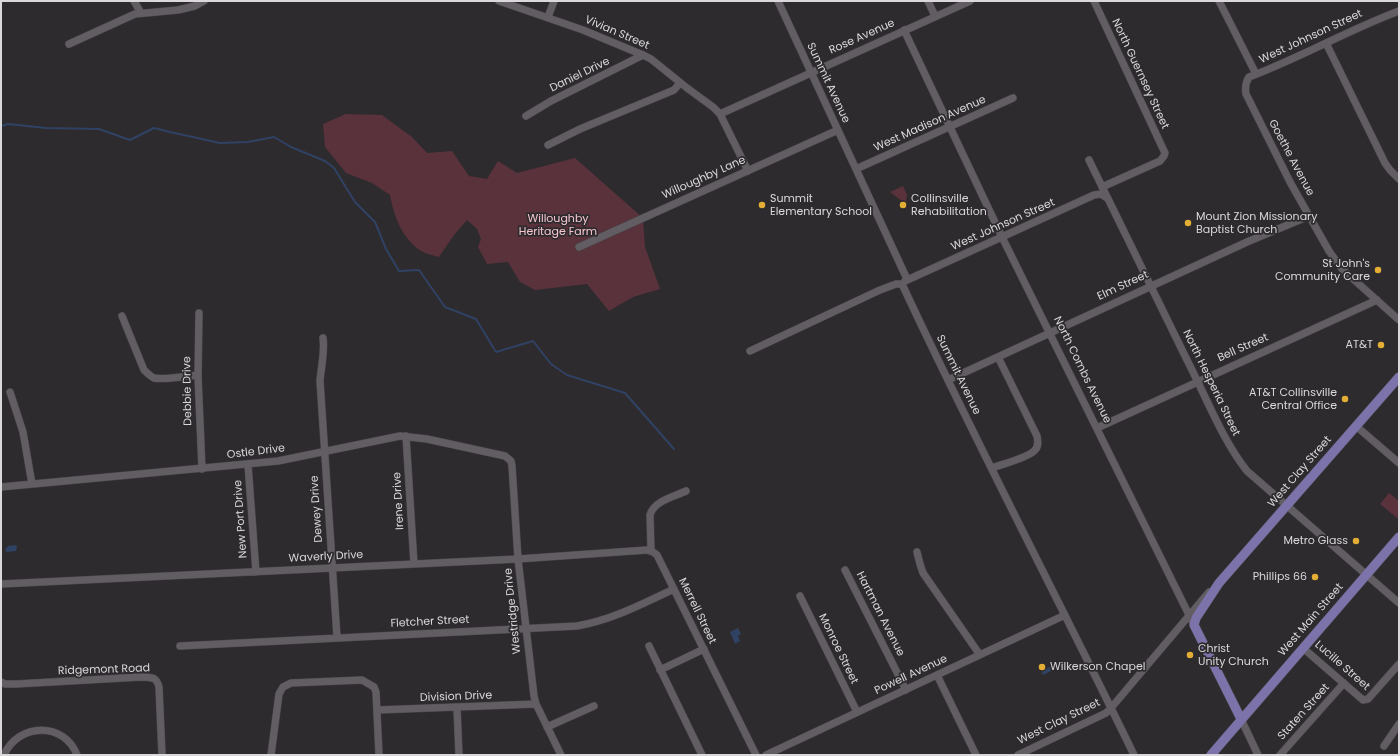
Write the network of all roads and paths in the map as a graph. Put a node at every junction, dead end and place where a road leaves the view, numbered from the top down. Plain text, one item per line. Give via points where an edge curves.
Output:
1 (134, 1) edge
2 (204, 1) edge
3 (499, 1) edge
4 (554, 1) edge
5 (778, 1) edge
6 (928, 1) edge
7 (970, 1) edge
8 (1094, 1) edge
9 (1218, 1) edge
10 (1399, 11) edge
11 (141, 13) junction
12 (935, 16) junction
13 (548, 17) junction
14 (904, 30) junction
15 (1326, 43) junction
16 (70, 44) dead end
17 (643, 55) junction
18 (811, 72) junction
19 (1256, 74) junction
20 (680, 83) junction
21 (1013, 98) dead end
22 (720, 114) junction
23 (526, 116) dead end
24 (950, 127) junction
25 (838, 130) junction
26 (548, 145) dead end
27 (1089, 160) dead end
28 (856, 169) junction
29 (748, 171) junction
30 (1399, 179) edge
31 (1102, 187) junction
32 (1107, 198) junction
33 (1309, 216) junction
34 (1002, 237) junction
35 (579, 247) dead end
36 (905, 282) junction
37 (1151, 286) junction
38 (1377, 300) junction
39 (199, 313) dead end
40 (122, 316) dead end
41 (1399, 320) edge
42 (1050, 333) junction
43 (323, 338) dead end
44 (750, 351) dead end
45 (998, 357) junction
46 (198, 375) junction
47 (1399, 377) edge
48 (948, 380) junction
49 (1198, 381) junction
50 (10, 392) dead end
51 (1356, 426) junction
52 (1096, 428) junction
53 (406, 436) junction
54 (324, 451) junction
55 (509, 459) joint
56 (1399, 462) edge
57 (248, 464) junction
58 (992, 468) junction
59 (202, 469) junction
60 (32, 484) junction
61 (1, 487) edge
62 (686, 491) dead end
63 (1286, 505) junction
64 (1399, 537) edge
65 (651, 551) junction
66 (917, 552) dead end
67 (518, 559) junction
68 (414, 564) junction
69 (332, 568) junction
70 (845, 570) dead end
71 (256, 572) junction
72 (1366, 575) junction
73 (1219, 583) junction
74 (1, 584) edge
75 (674, 589) junction
76 (800, 596) dead end
77 (1399, 603) edge
78 (1065, 615) junction
79 (1189, 615) junction
80 (1194, 625) junction
81 (526, 629) junction
82 (337, 637) junction
83 (180, 646) dead end
84 (648, 646) dead end
85 (1303, 648) junction
86 (704, 649) junction
87 (980, 655) junction
88 (1399, 664) edge
89 (660, 670) junction
90 (937, 675) junction
91 (1, 682) edge
92 (1344, 683) junction
93 (906, 690) junction
94 (536, 704) junction
95 (594, 706) dead end
96 (457, 708) junction
97 (1111, 708) junction
98 (377, 710) junction
99 (857, 712) junction
100 (1241, 719) junction
101 (1399, 724) edge
102 (547, 727) junction
103 (1384, 746) dead end
104 (4, 755) edge
105 (77, 755) edge
106 (162, 755) edge
107 (271, 755) edge
108 (379, 755) edge
109 (459, 755) edge
110 (561, 755) edge
111 (702, 755) edge
112 (756, 755) edge
113 (766, 755) edge
114 (976, 755) edge
115 (1018, 755) edge
116 (1134, 755) edge
117 (1211, 755) edge
118 (1258, 755) edge
119 (1280, 755) edge

1 - 11 street
2 - 11 street via 178,10
3 - 13 street, Vivian Street
4 - 13 street
5 - 18 street, Summit Avenue
6 - 12 street
7 - 12 street, Rose Avenue
8 - 31 street, North Guernsey Street via 1164,150 1164,156 1160,161
9 - 19 street
10 - 15 street, West Johnson Street
11 - 16 street
12 - 14 street, Rose Avenue
13 - 17 street, Vivian Street
14 - 18 street, Rose Avenue
14 - 24 street, North Combs Avenue
15 - 19 street, West Johnson Street
15 - 30 street via 1385,163
17 - 20 street, Vivian Street
17 - 23 street, Daniel Drive
18 - 22 street, Rose Avenue
18 - 25 street, Summit Avenue
19 - 33 street, Goethe Avenue via 1248,78 1245,85 1246,94
20 - 22 street, Vivian Street
20 - 26 street via 674,90
21 - 24 street, West Madison Avenue
22 - 29 street, Vivian Street
24 - 28 street, West Madison Avenue
24 - 34 street, North Combs Avenue
25 - 28 street, Summit Avenue
25 - 29 street, Willoughby Lane
27 - 31 street, North Hesperia Street
28 - 36 street, Summit Avenue
29 - 35 street, Willoughby Lane
31 - 32 street, North Hesperia Street
32 - 34 street, West Johnson Street via 1101,194 1094,195
32 - 37 street, North Hesperia Street
33 - 37 street, Elm Street
33 - 38 street, Goethe Avenue via 1334,259
34 - 36 street, West Johnson Street
34 - 42 street, North Combs Avenue
36 - 44 street, West Johnson Street via 880,290
36 - 48 street, Summit Avenue
37 - 42 street, Elm Street
37 - 49 street, North Hesperia Street
38 - 41 street, Goethe Avenue
38 - 49 street, Bell Street
39 - 46 street, Debbie Drive
40 - 46 street via 144,370 150,376 160,378
42 - 45 street, Elm Street
42 - 52 street, North Combs Avenue
43 - 54 street, Dewey Drive via 320,381
45 - 48 street, Elm Street
45 - 58 street via 1038,444 1035,450 1027,455
46 - 59 street, Debbie Drive
47 - 51 main road, West Clay Street
48 - 58 street, Summit Avenue
49 - 52 street, Bell Street
49 - 63 street, North Hesperia Street via 1239,461
50 - 60 street via 23,432
51 - 56 street
51 - 63 main road, West Clay Street
52 - 79 street, North Combs Avenue
53 - 54 street, Ostle Drive
53 - 55 street, Ostle Drive via 502,454
53 - 68 street, Irene Drive
54 - 57 street, Ostle Drive via 278,461
54 - 69 street, Dewey Drive
55 - 67 street, Westridge Drive via 513,476
57 - 59 street, Ostle Drive
57 - 71 street, New Port Drive
58 - 78 street, Summit Avenue
59 - 60 street, Ostle Drive
60 - 61 street, Ostle Drive
62 - 65 street via 656,505 651,511
63 - 72 street, North Hesperia Street
63 - 73 main road, West Clay Street
64 - 72 main road, West Main Street
65 - 67 street, Waverly Drive
65 - 75 street, Merrell Street via 657,556
66 - 87 street via 923,573
67 - 68 street, Waverly Drive
67 - 81 street, Westridge Drive
68 - 69 street, Waverly Drive
69 - 71 street, Waverly Drive
69 - 82 street, Dewey Drive
70 - 93 street, Hartman Avenue
71 - 74 street, Waverly Drive
72 - 77 street, North Hesperia Street
72 - 85 main road, West Main Street
73 - 79 street, West Clay Street
73 - 80 main road, West Clay Street
75 - 81 street, Fletcher Street via 604,620 577,626
75 - 86 street, Merrell Street
76 - 99 street, Monroe Street
78 - 87 street, Powell Avenue
78 - 97 street, Summit Avenue
79 - 80 street, North Combs Avenue
79 - 97 street, West Clay Street
80 - 100 main road, North Combs Avenue
81 - 82 street, Fletcher Street
81 - 94 street, Westridge Drive
82 - 83 street, Fletcher Street
84 - 89 street
85 - 92 street, Lucille Street
85 - 100 main road, West Main Street
86 - 89 street
86 - 112 street, Merrell Street
87 - 90 street, Powell Avenue
88 - 92 street, Lucille Street via 1366,700
89 - 111 street
90 - 93 street, Powell Avenue
90 - 114 street
91 - 106 street, Ridgemont Road via 16,684 154,678 159,687
92 - 119 street, Staten Street
93 - 99 street, Powell Avenue
94 - 96 street, Division Drive
94 - 102 street, Westridge Drive
95 - 102 street
96 - 98 street, Division Drive
96 - 109 street
97 - 115 street, West Clay Street via 1085,724
97 - 116 street, Summit Avenue
98 - 107 street via 374,687 362,680 288,684 279,694
98 - 108 street
99 - 113 street, Powell Avenue
100 - 117 main road, West Main Street
100 - 118 street
101 - 103 street
102 - 110 street, Westridge Drive
104 - 105 street via 11,743 19,737 42,730 64,736 73,745

